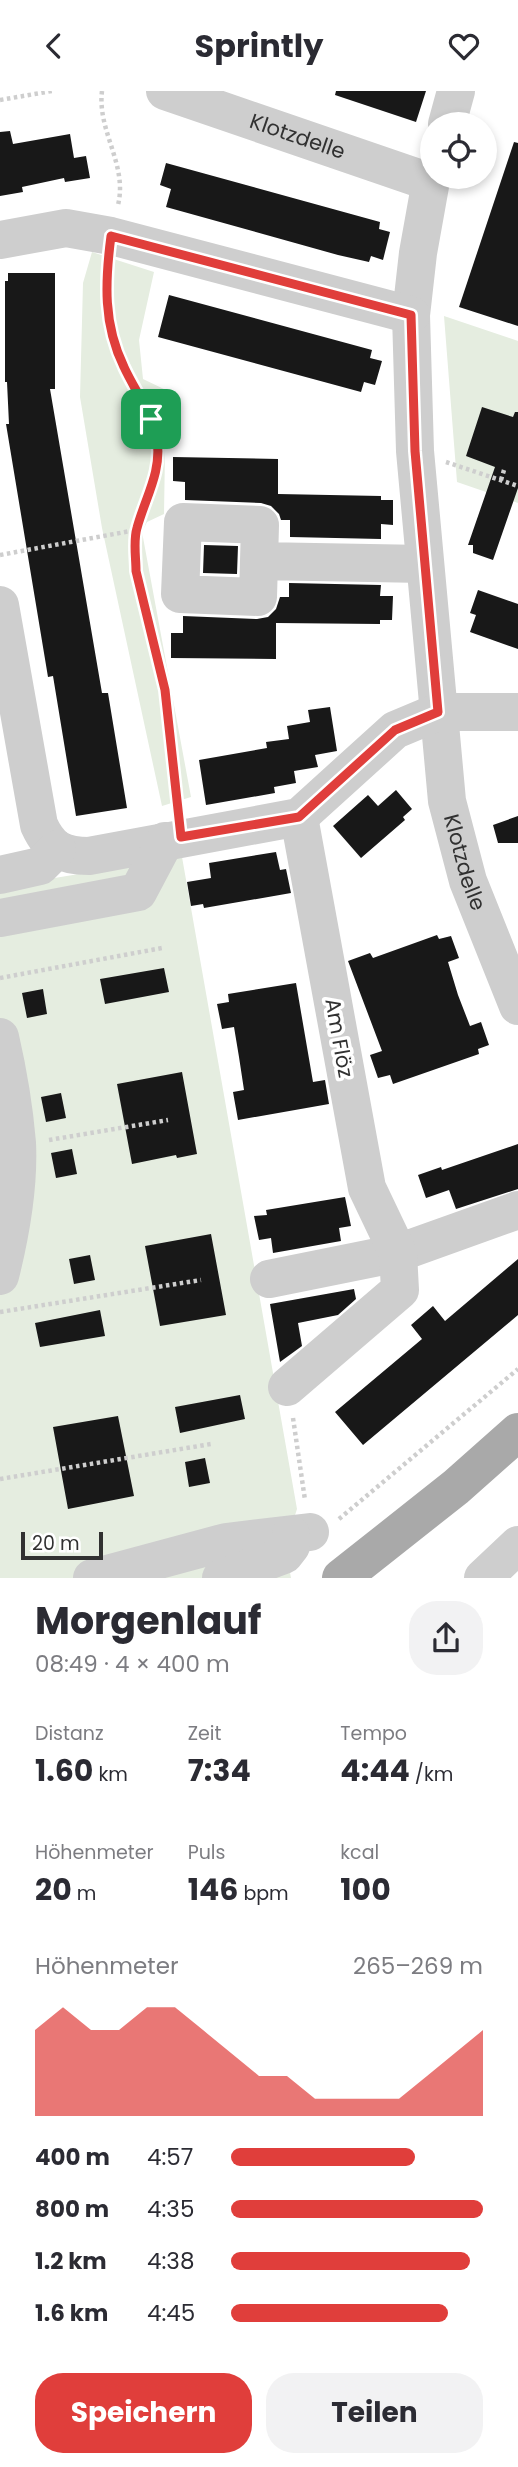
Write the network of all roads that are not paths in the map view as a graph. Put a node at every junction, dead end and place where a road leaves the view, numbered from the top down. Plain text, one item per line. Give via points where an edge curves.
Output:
1 (165, 91) edge
2 (456, 91) edge
3 (450, 112) edge
4 (420, 174) edge
5 (429, 189) edge
6 (0, 240) edge
7 (411, 315) junction
8 (259, 561) dead end
9 (425, 564) junction
10 (0, 605) edge
11 (5, 661) edge
12 (438, 712) junction
13 (518, 712) edge
14 (299, 817) junction
15 (173, 839) junction
16 (57, 849) junction
17 (0, 875) edge
18 (0, 918) edge
19 (518, 1006) edge
20 (0, 1037) edge
21 (518, 1210) edge
22 (398, 1253) junction
23 (0, 1276) edge
24 (269, 1279) dead end
25 (288, 1387) road end
26 (518, 1431) edge
27 (518, 1545) edge
28 (92, 1578) edge
29 (221, 1578) edge
30 (341, 1578) edge
31 (483, 1578) edge

1 - 4 street, Klotzdelle
2 - 3 street
5 - 7 street, Klotzdelle
6 - 7 street via 66,228 111,236
7 - 9 street, Klotzdelle via 415,451
8 - 9 street
9 - 12 street, Klotzdelle
10 - 11 street
11 - 16 street via 39,825 46,841
12 - 13 street
12 - 14 street via 395,730
12 - 19 street, Klotzdelle via 447,801 468,881
14 - 15 street
14 - 22 street, Am Flöz via 367,1188
15 - 16 street via 89,856
15 - 18 street via 138,893
16 - 17 street via 40,866
20 - 23 street via 17,1145 14,1196
21 - 22 street
22 - 24 street
22 - 25 street, Am Flöz via 400,1290
26 - 30 main road
27 - 31 street
28 - 29 street via 226,1542 300,1533 284,1555

